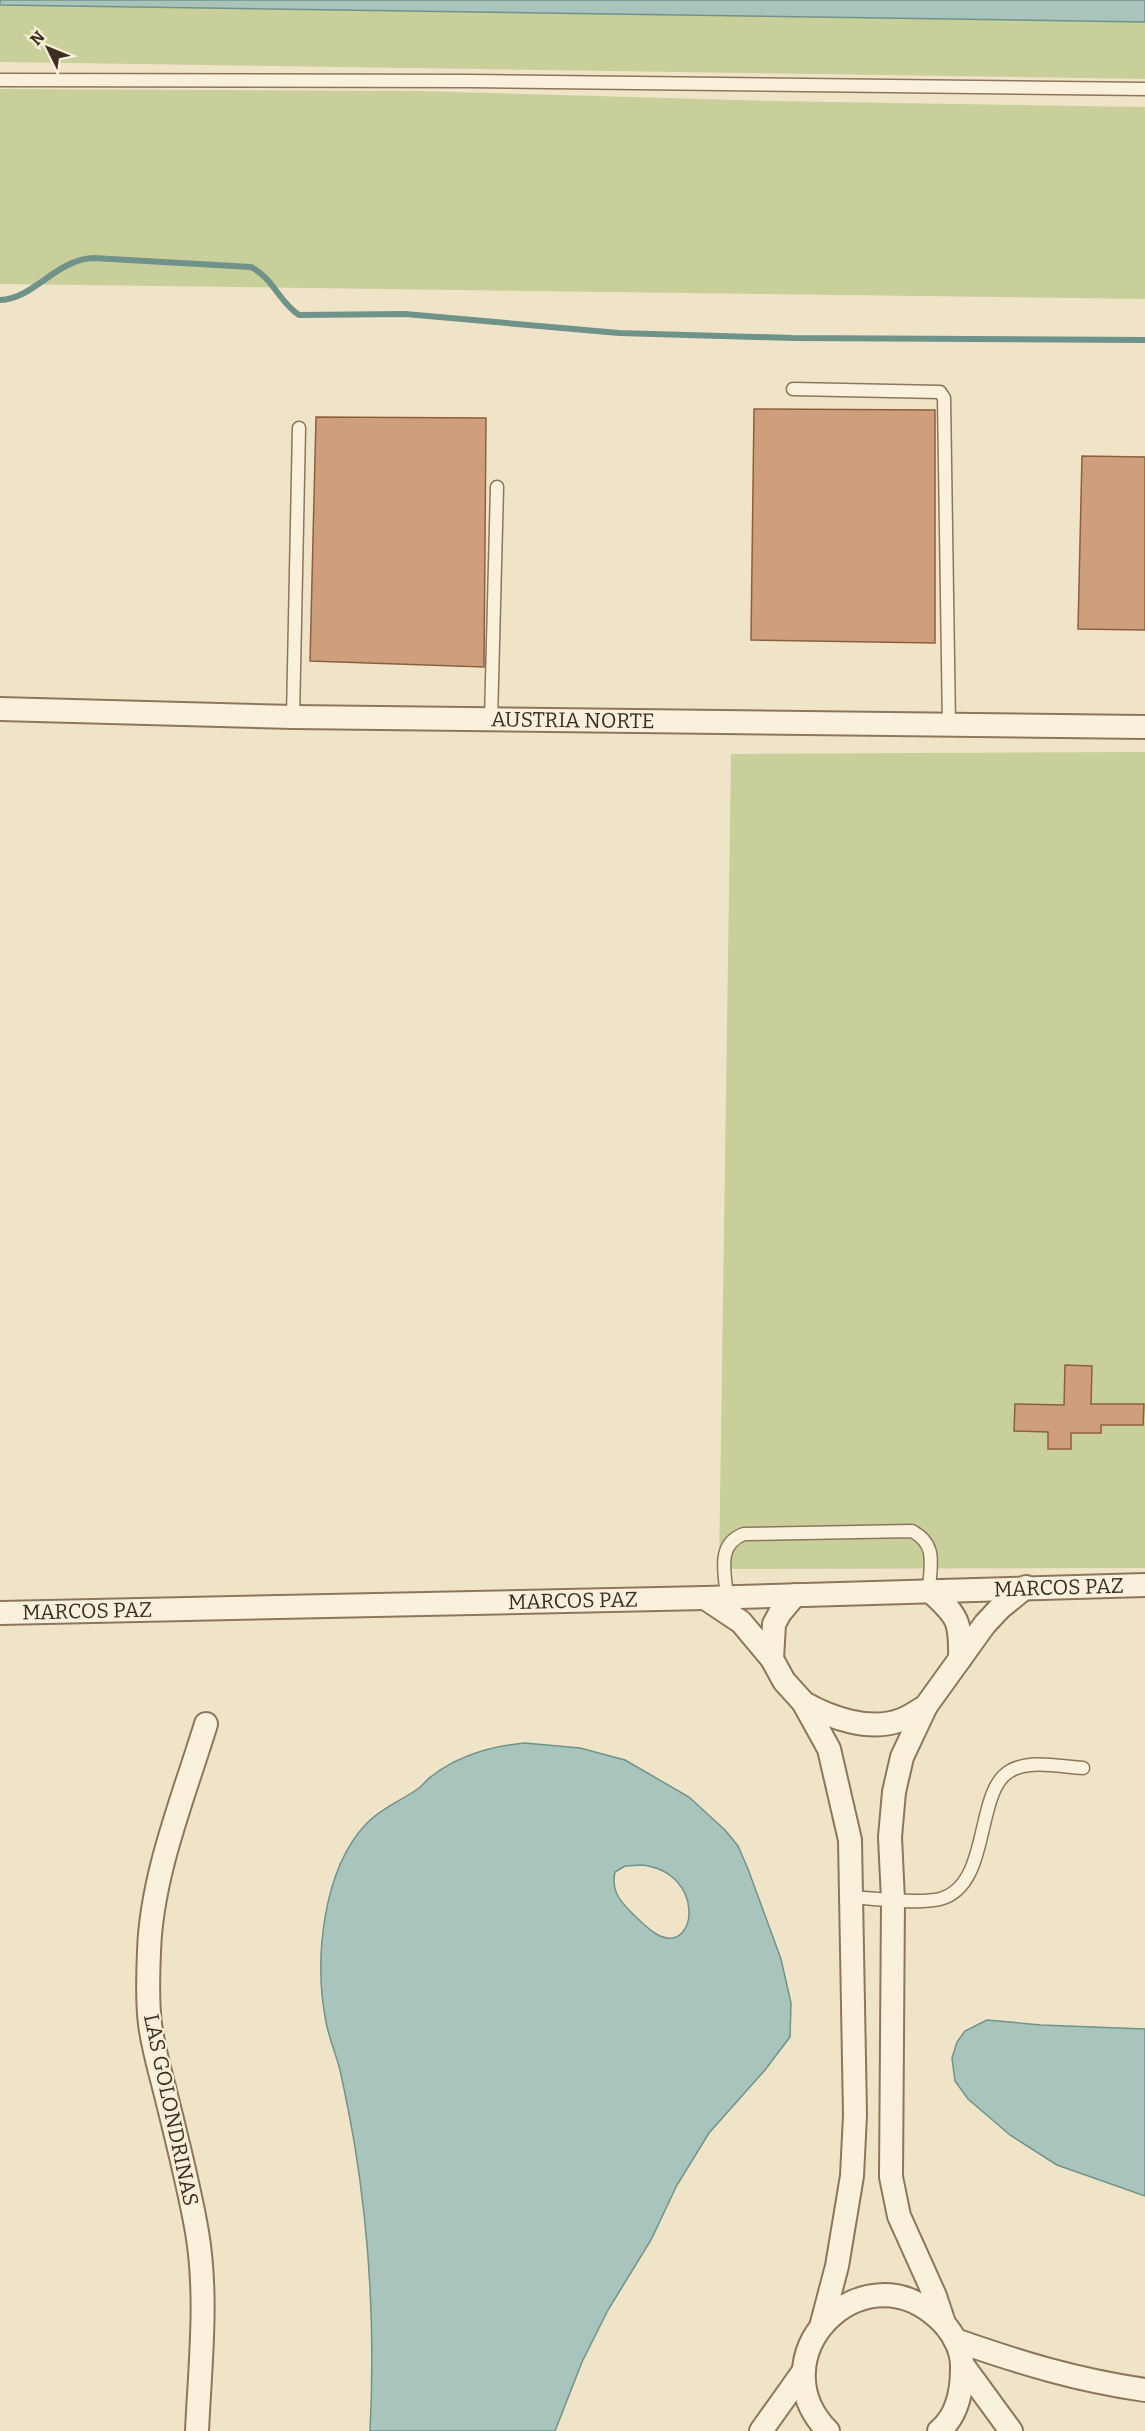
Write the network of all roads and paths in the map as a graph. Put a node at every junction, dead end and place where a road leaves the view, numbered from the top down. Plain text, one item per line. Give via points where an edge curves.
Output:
1 (0, 80) edge
2 (1145, 89) edge
3 (792, 389) dead end
4 (298, 428) dead end
5 (497, 487) dead end
6 (0, 710) edge
7 (293, 717) junction
8 (490, 720) junction
9 (949, 726) junction
10 (1145, 727) edge
11 (1145, 1585) edge
12 (1026, 1587) junction
13 (929, 1590) junction
14 (795, 1595) junction
15 (716, 1598) junction
16 (0, 1613) edge
17 (772, 1659) junction
18 (960, 1659) junction
19 (803, 1702) junction
20 (926, 1706) junction
21 (206, 1724) dead end
22 (1083, 1768) dead end
23 (852, 1897) junction
24 (894, 1900) junction
25 (822, 2323) junction
26 (950, 2331) junction
27 (962, 2364) junction
28 (803, 2372) junction
29 (1145, 2390) edge
30 (196, 2431) edge
31 (761, 2431) edge
32 (828, 2431) edge
33 (939, 2431) edge
34 (1011, 2431) edge

1 - 2 lane
3 - 9 lane via 940,392 944,398
4 - 7 lane
5 - 8 lane
6 - 7 street, AUSTRIA NORTE
7 - 8 street, AUSTRIA NORTE
8 - 9 street, AUSTRIA NORTE
9 - 10 street, AUSTRIA NORTE
11 - 12 street, MARCOS PAZ
12 - 13 street, MARCOS PAZ
12 - 18 street via 985,1624
13 - 14 street, MARCOS PAZ
13 - 15 lane via 929,1545 912,1531 744,1534 727,1545
13 - 18 street via 956,1617 961,1632
14 - 15 street, MARCOS PAZ
14 - 17 street via 774,1624
15 - 16 street, MARCOS PAZ
15 - 17 street
17 - 19 street via 784,1681
18 - 20 street
19 - 20 street via 822,1713 857,1723 900,1720
19 - 23 street via 829,1749 850,1840
20 - 24 street via 902,1757 894,1792 890,1837
21 - 30 street, LAS GOLONDRINAS via 154,1907 148,1980 150,2024 197,2233 202,2278
22 - 24 lane via 1038,1765 1010,1770 994,1791 973,1864 961,1887 938,1899
23 - 24 lane
23 - 25 street via 855,2115 852,2176 837,2266
24 - 26 street via 891,2177 899,2216
25 - 26 street via 839,2308 860,2298 883,2295 906,2298 927,2308
25 - 28 street via 808,2346
26 - 27 street
26 - 29 street via 1035,2368
27 - 33 street via 962,2386 955,2408
27 - 34 street
28 - 31 street
28 - 32 street via 806,2398

